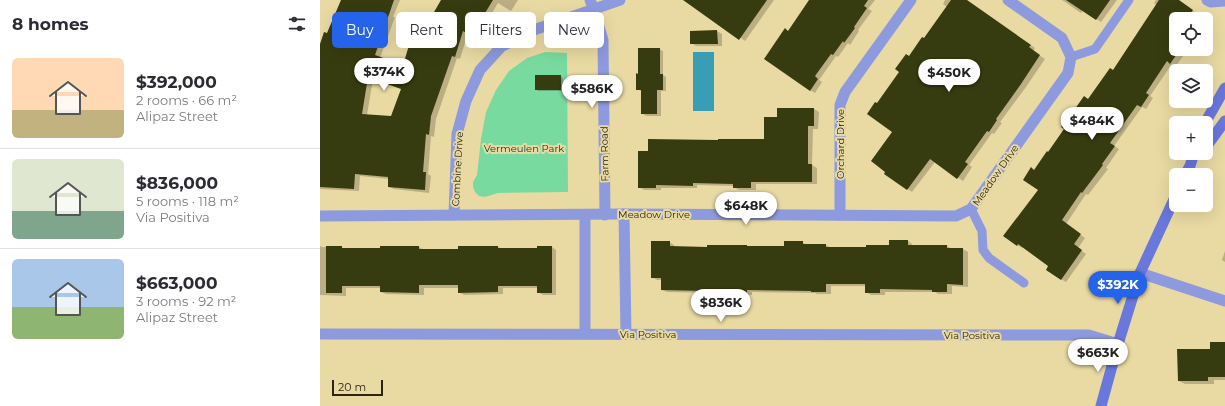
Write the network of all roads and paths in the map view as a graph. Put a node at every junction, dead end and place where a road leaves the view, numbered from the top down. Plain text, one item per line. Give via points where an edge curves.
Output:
1 (620, 0) edge
2 (910, 0) edge
3 (1008, 0) edge
4 (1130, 0) edge
5 (1207, 0) edge
6 (1225, 1) edge
7 (592, 5) edge
8 (1071, 57) junction
9 (1225, 88) edge
10 (1209, 116) edge
11 (1225, 121) edge
12 (1213, 137) edge
13 (1196, 160) edge
14 (1190, 168) edge
15 (972, 209) junction
16 (1169, 210) edge
17 (605, 214) junction
18 (624, 214) junction
19 (840, 214) junction
20 (454, 215) junction
21 (585, 215) junction
22 (320, 216) edge
23 (1140, 273) junction
24 (1024, 283) dead end
25 (1225, 301) edge
26 (320, 334) edge
27 (585, 334) junction
28 (626, 334) junction
29 (1118, 344) junction
30 (1101, 406) edge

1 - 7 street, Combine Drive
2 - 19 street, Orchard Drive via 845,92 840,105
3 - 8 street via 1062,38
4 - 8 lane via 1095,50
5 - 6 street
7 - 17 street, Farm Road via 603,40
7 - 20 street, Combine Drive via 528,32 500,47 480,70 466,101 457,134
8 - 15 street, Meadow Drive via 1068,73
9 - 10 main road
11 - 12 main road
13 - 14 main road
15 - 19 street, Meadow Drive via 956,216
15 - 24 lane via 982,231 983,250 989,258
16 - 23 main road
17 - 18 street, Meadow Drive
17 - 21 street, Meadow Drive
18 - 19 street, Meadow Drive
18 - 28 street
20 - 21 street, Meadow Drive
20 - 22 street, Meadow Drive
21 - 27 street
23 - 25 street
23 - 29 main road
26 - 27 street, Via Positiva
27 - 28 street, Via Positiva
28 - 29 street, Via Positiva via 1088,335
29 - 30 main road

